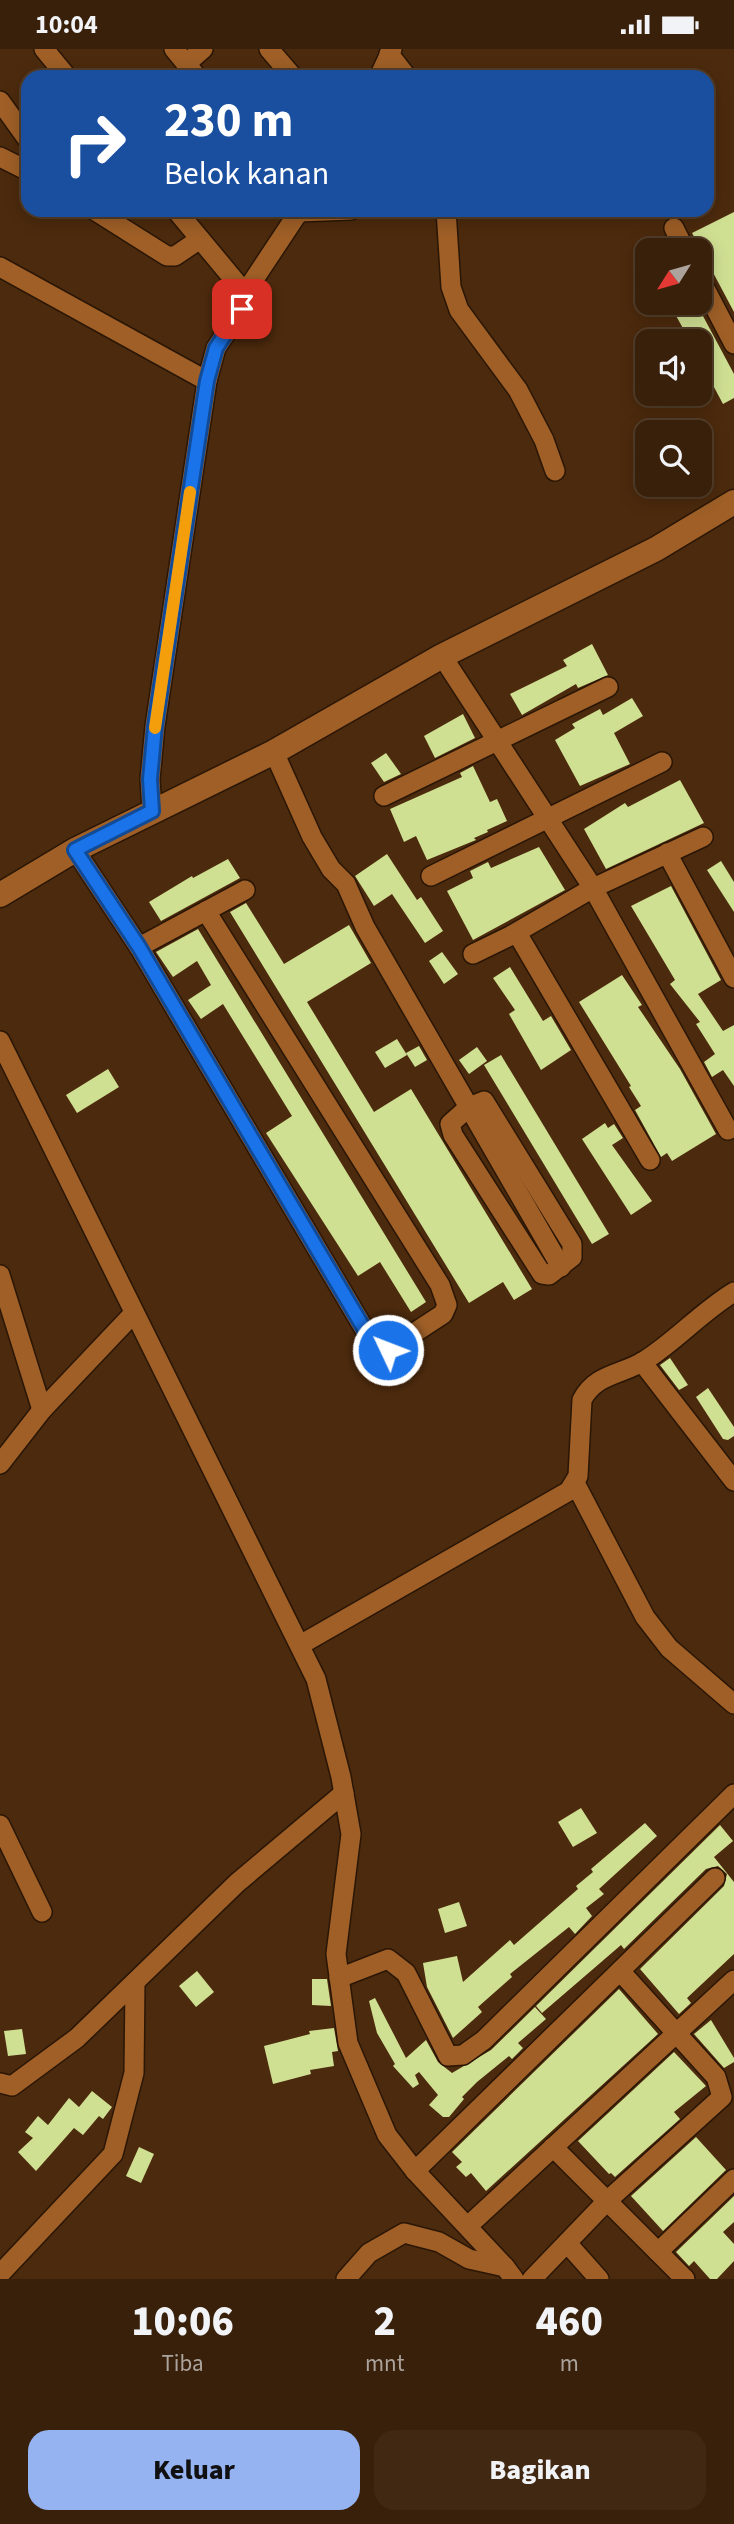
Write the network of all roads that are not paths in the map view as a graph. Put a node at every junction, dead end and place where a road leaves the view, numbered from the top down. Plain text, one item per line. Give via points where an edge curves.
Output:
1 (44, 49) edge
2 (202, 49) edge
3 (269, 49) edge
4 (391, 51) edge
5 (185, 63) edge
6 (61, 70) edge
7 (287, 70) edge
8 (382, 70) edge
9 (403, 70) edge
10 (0, 101) edge
11 (21, 130) edge
12 (0, 157) edge
13 (21, 168) edge
14 (105, 217) edge
15 (182, 217) edge
16 (295, 217) edge
17 (446, 217) edge
18 (674, 228) dead end
19 (679, 238) edge
20 (200, 239) junction
21 (0, 267) edge
22 (245, 293) junction
23 (712, 302) edge
24 (734, 344) edge
25 (207, 381) junction
26 (555, 471) dead end
27 (734, 502) edge
28 (442, 656) junction
29 (608, 687) dead end
30 (498, 740) junction
31 (274, 752) junction
32 (662, 762) dead end
33 (384, 796) dead end
34 (152, 811) junction
35 (547, 817) junction
36 (703, 837) dead end
37 (75, 850) junction
38 (667, 853) junction
39 (431, 876) dead end
40 (593, 888) junction
41 (245, 890) dead end
42 (0, 895) edge
43 (206, 911) junction
44 (517, 933) junction
45 (139, 947) junction
46 (473, 954) dead end
47 (734, 978) edge
48 (0, 1041) edge
49 (469, 1107) junction
50 (728, 1130) dead end
51 (650, 1160) dead end
52 (0, 1275) edge
53 (734, 1292) edge
54 (134, 1313) junction
55 (642, 1362) junction
56 (42, 1410) junction
57 (0, 1464) edge
58 (734, 1481) edge
59 (575, 1483) junction
60 (300, 1645) junction
61 (734, 1704) edge
62 (344, 1793) junction
63 (734, 1794) edge
64 (0, 1825) edge
65 (715, 1878) dead end
66 (42, 1912) dead end
67 (620, 1971) junction
68 (339, 1978) junction
69 (734, 1980) edge
70 (135, 1982) junction
71 (678, 2032) junction
72 (0, 2083) edge
73 (728, 2092) edge
74 (553, 2147) junction
75 (415, 2171) junction
76 (734, 2179) edge
77 (607, 2201) junction
78 (469, 2225) junction
79 (567, 2243) junction
80 (658, 2252) junction
81 (510, 2273) edge
82 (0, 2274) edge
83 (346, 2279) edge
84 (532, 2279) edge
85 (598, 2279) edge
86 (685, 2279) edge

1 - 6 street
2 - 5 street
3 - 7 street
4 - 8 street
4 - 9 street
10 - 11 street
12 - 13 street
14 - 20 street via 167,256 175,256
15 - 20 street
16 - 22 street
17 - 26 street via 451,287 459,310 518,390
18 - 19 street
20 - 22 street
21 - 25 street
22 - 25 street via 242,309 216,348
23 - 24 street
25 - 34 street via 155,726
27 - 28 street via 656,549
28 - 30 street
28 - 31 street
29 - 30 street
30 - 33 street
30 - 35 street
31 - 34 street
31 - 49 street via 313,837 331,869 346,884 365,927
32 - 35 street
34 - 37 street
35 - 39 street
35 - 40 street
36 - 38 street
37 - 42 street
37 - 45 street
38 - 40 street
38 - 47 street
40 - 44 street
40 - 50 street
41 - 43 street
43 - 45 street
43 - 45 street via 439,1285 447,1305 443,1314 388,1350 372,1342
44 - 46 street
44 - 51 street
48 - 54 street
49 - 49 street via 561,1267 549,1275 542,1274 453,1135 450,1124
52 - 56 street
53 - 55 street
54 - 56 street
54 - 60 street
55 - 58 street
55 - 59 street via 602,1378 586,1391
56 - 57 street
59 - 60 street via 569,1491
59 - 61 street via 645,1617 669,1648
60 - 62 street via 316,1679
62 - 68 street via 351,1834 336,1954
62 - 70 street via 237,1883
63 - 68 street via 484,2040 463,2055 448,2056 406,1973 388,1959
64 - 66 street
65 - 67 street
67 - 71 street
67 - 75 street
68 - 75 street via 348,2043 387,2135
69 - 71 street
70 - 72 street via 77,2038 12,2086
70 - 82 street via 134,2073 113,2154
71 - 73 street
71 - 74 street
73 - 77 street
74 - 77 street
74 - 78 street
75 - 78 street
76 - 80 street
77 - 79 street
77 - 80 street
78 - 81 street
79 - 84 street
79 - 85 street
80 - 86 street
81 - 83 street via 469,2259 439,2242 404,2234 369,2253

